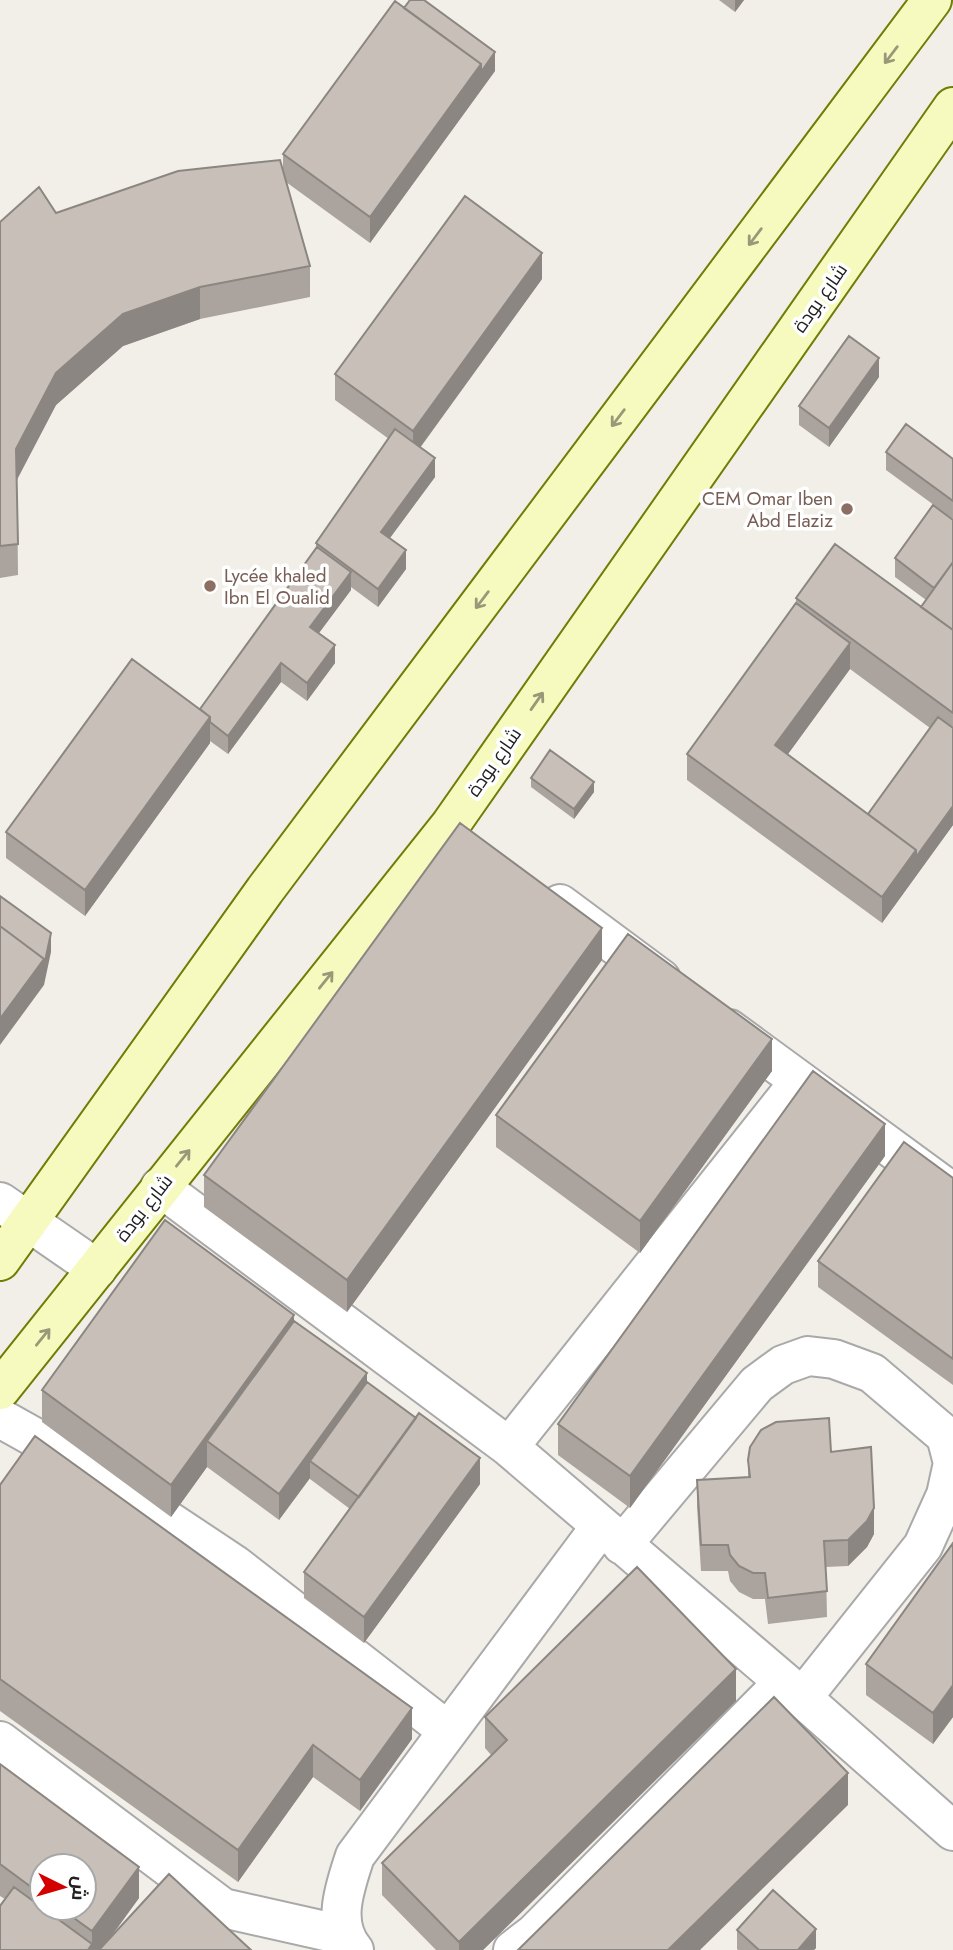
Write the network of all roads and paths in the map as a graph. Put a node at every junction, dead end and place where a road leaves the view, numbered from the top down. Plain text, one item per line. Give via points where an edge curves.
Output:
1 (932, 0) edge
2 (953, 107) edge
3 (529, 882) edge
4 (800, 1081) junction
5 (160, 1187) junction
6 (953, 1193) edge
7 (14, 1212) edge
8 (0, 1261) edge
9 (97, 1269) junction
10 (0, 1390) edge
11 (0, 1418) edge
12 (509, 1447) junction
13 (612, 1535) junction
14 (793, 1690) junction
15 (448, 1731) junction
16 (0, 1741) edge
17 (953, 1831) edge
18 (349, 1942) edge
19 (513, 1950) edge

1 -> 7 street via 273,878
5 -> 2 street, شارع بودة via 462,833
3 - 4 street
4 - 6 street
4 - 12 street
5 - 9 street, شارع بودة
5 - 12 street
7 - 8 street
7 - 9 street
10 -> 9 street, شارع بودة
11 - 15 street via 86,1466 235,1564
12 - 13 street
13 - 14 street
13 - 14 street via 757,1384 783,1365 808,1356 834,1359 872,1373 946,1436 953,1463 946,1495 923,1546
13 - 15 street
14 - 17 street
14 - 19 street
15 - 18 street via 355,1856 341,1916
16 - 18 street via 223,1908

